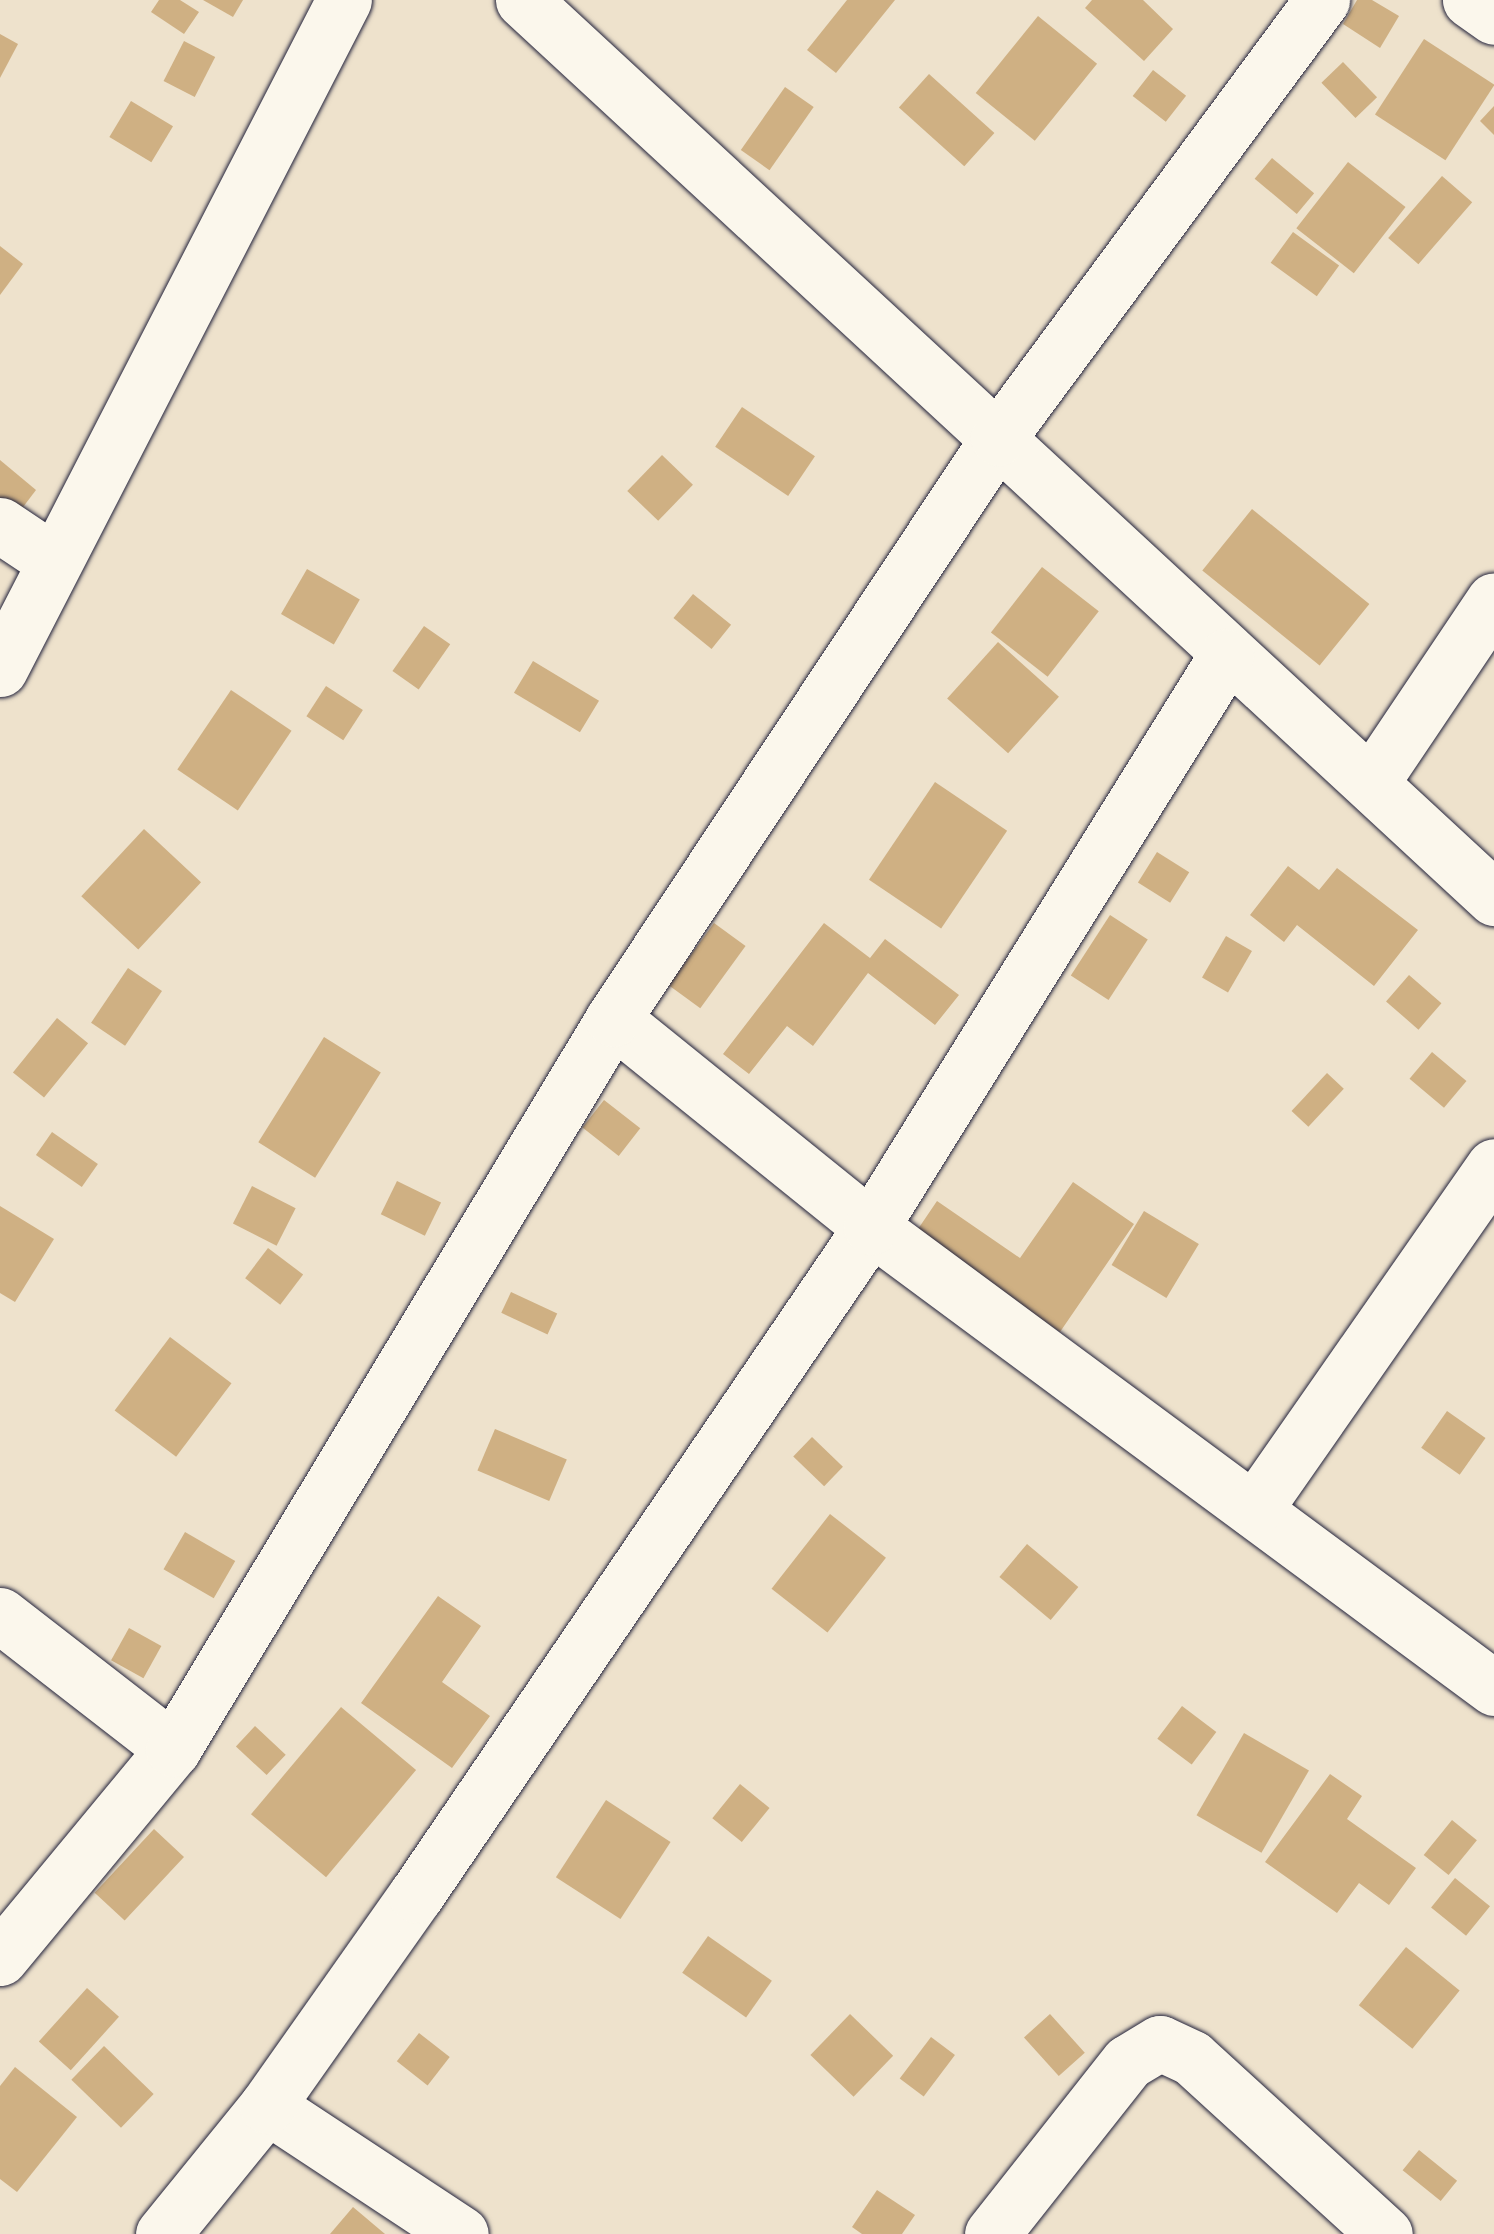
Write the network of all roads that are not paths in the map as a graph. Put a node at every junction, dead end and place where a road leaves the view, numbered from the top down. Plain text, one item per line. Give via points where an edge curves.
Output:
1 (344, 0) edge
2 (522, 0) edge
3 (1322, 0) edge
4 (1470, 0) edge
5 (1494, 17) edge
6 (998, 438) junction
7 (0, 526) edge
8 (52, 559) junction
9 (1494, 600) edge
10 (1226, 656) junction
11 (0, 670) edge
12 (1371, 783) junction
13 (1494, 898) edge
14 (613, 1019) junction
15 (1494, 1166) edge
16 (870, 1227) junction
17 (1254, 1510) junction
18 (0, 1615) edge
19 (1494, 1688) edge
20 (174, 1750) junction
21 (0, 1958) edge
22 (266, 2106) junction
23 (163, 2234) edge
24 (461, 2234) edge
25 (992, 2234) edge
26 (1386, 2234) edge

1 - 8 street
2 - 6 street
3 - 6 street
4 - 5 street
6 - 10 street
6 - 14 street
7 - 8 street
8 - 11 street
9 - 12 street
10 - 12 street
10 - 16 street
12 - 13 street
14 - 16 street
14 - 20 street
15 - 17 street
16 - 17 street
16 - 22 street
17 - 19 street
18 - 20 street
20 - 21 street
22 - 23 street
22 - 24 street
25 - 26 street via 1128,2062 1160,2043 1192,2058

